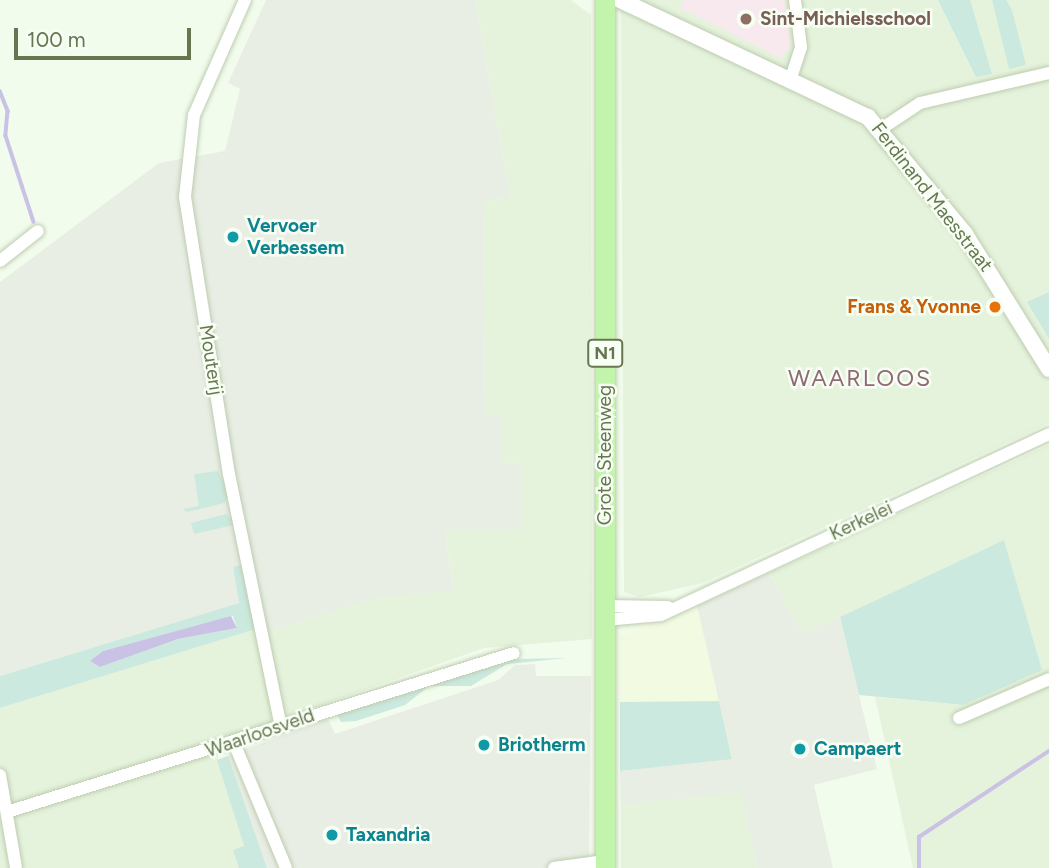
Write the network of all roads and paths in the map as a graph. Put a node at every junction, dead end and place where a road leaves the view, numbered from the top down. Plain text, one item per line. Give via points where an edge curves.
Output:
1 (245, 0) edge
2 (605, 0) edge
3 (620, 0) edge
4 (795, 0) edge
5 (1049, 73) edge
6 (791, 78) junction
7 (881, 129) junction
8 (38, 231) dead end
9 (0, 261) edge
10 (1049, 369) edge
11 (1049, 434) edge
12 (605, 613) junction
13 (514, 653) dead end
14 (1049, 679) edge
15 (959, 718) dead end
16 (281, 727) junction
17 (234, 743) junction
18 (0, 775) edge
19 (7, 812) junction
20 (605, 864) edge
21 (16, 868) edge
22 (286, 868) edge
23 (554, 868) edge

1 - 16 street, Mouterij via 194,115 185,197 229,474
2 - 12 main road, Grote Steenweg / N1
3 - 6 street, Ferdinand Maesstraat
4 - 6 street via 801,47
5 - 7 street via 920,103
6 - 7 street, Ferdinand Maesstraat via 857,110
7 - 10 street, Ferdinand Maesstraat via 992,272
8 - 9 street
11 - 12 street, Kerkelei via 661,615
12 - 20 main road, Grote Steenweg / N1
13 - 16 street, Waarloosveld
14 - 15 street
16 - 17 street, Waarloosveld
17 - 19 street, Waarloosveld
17 - 22 street
18 - 19 street
19 - 21 street
20 - 23 street

